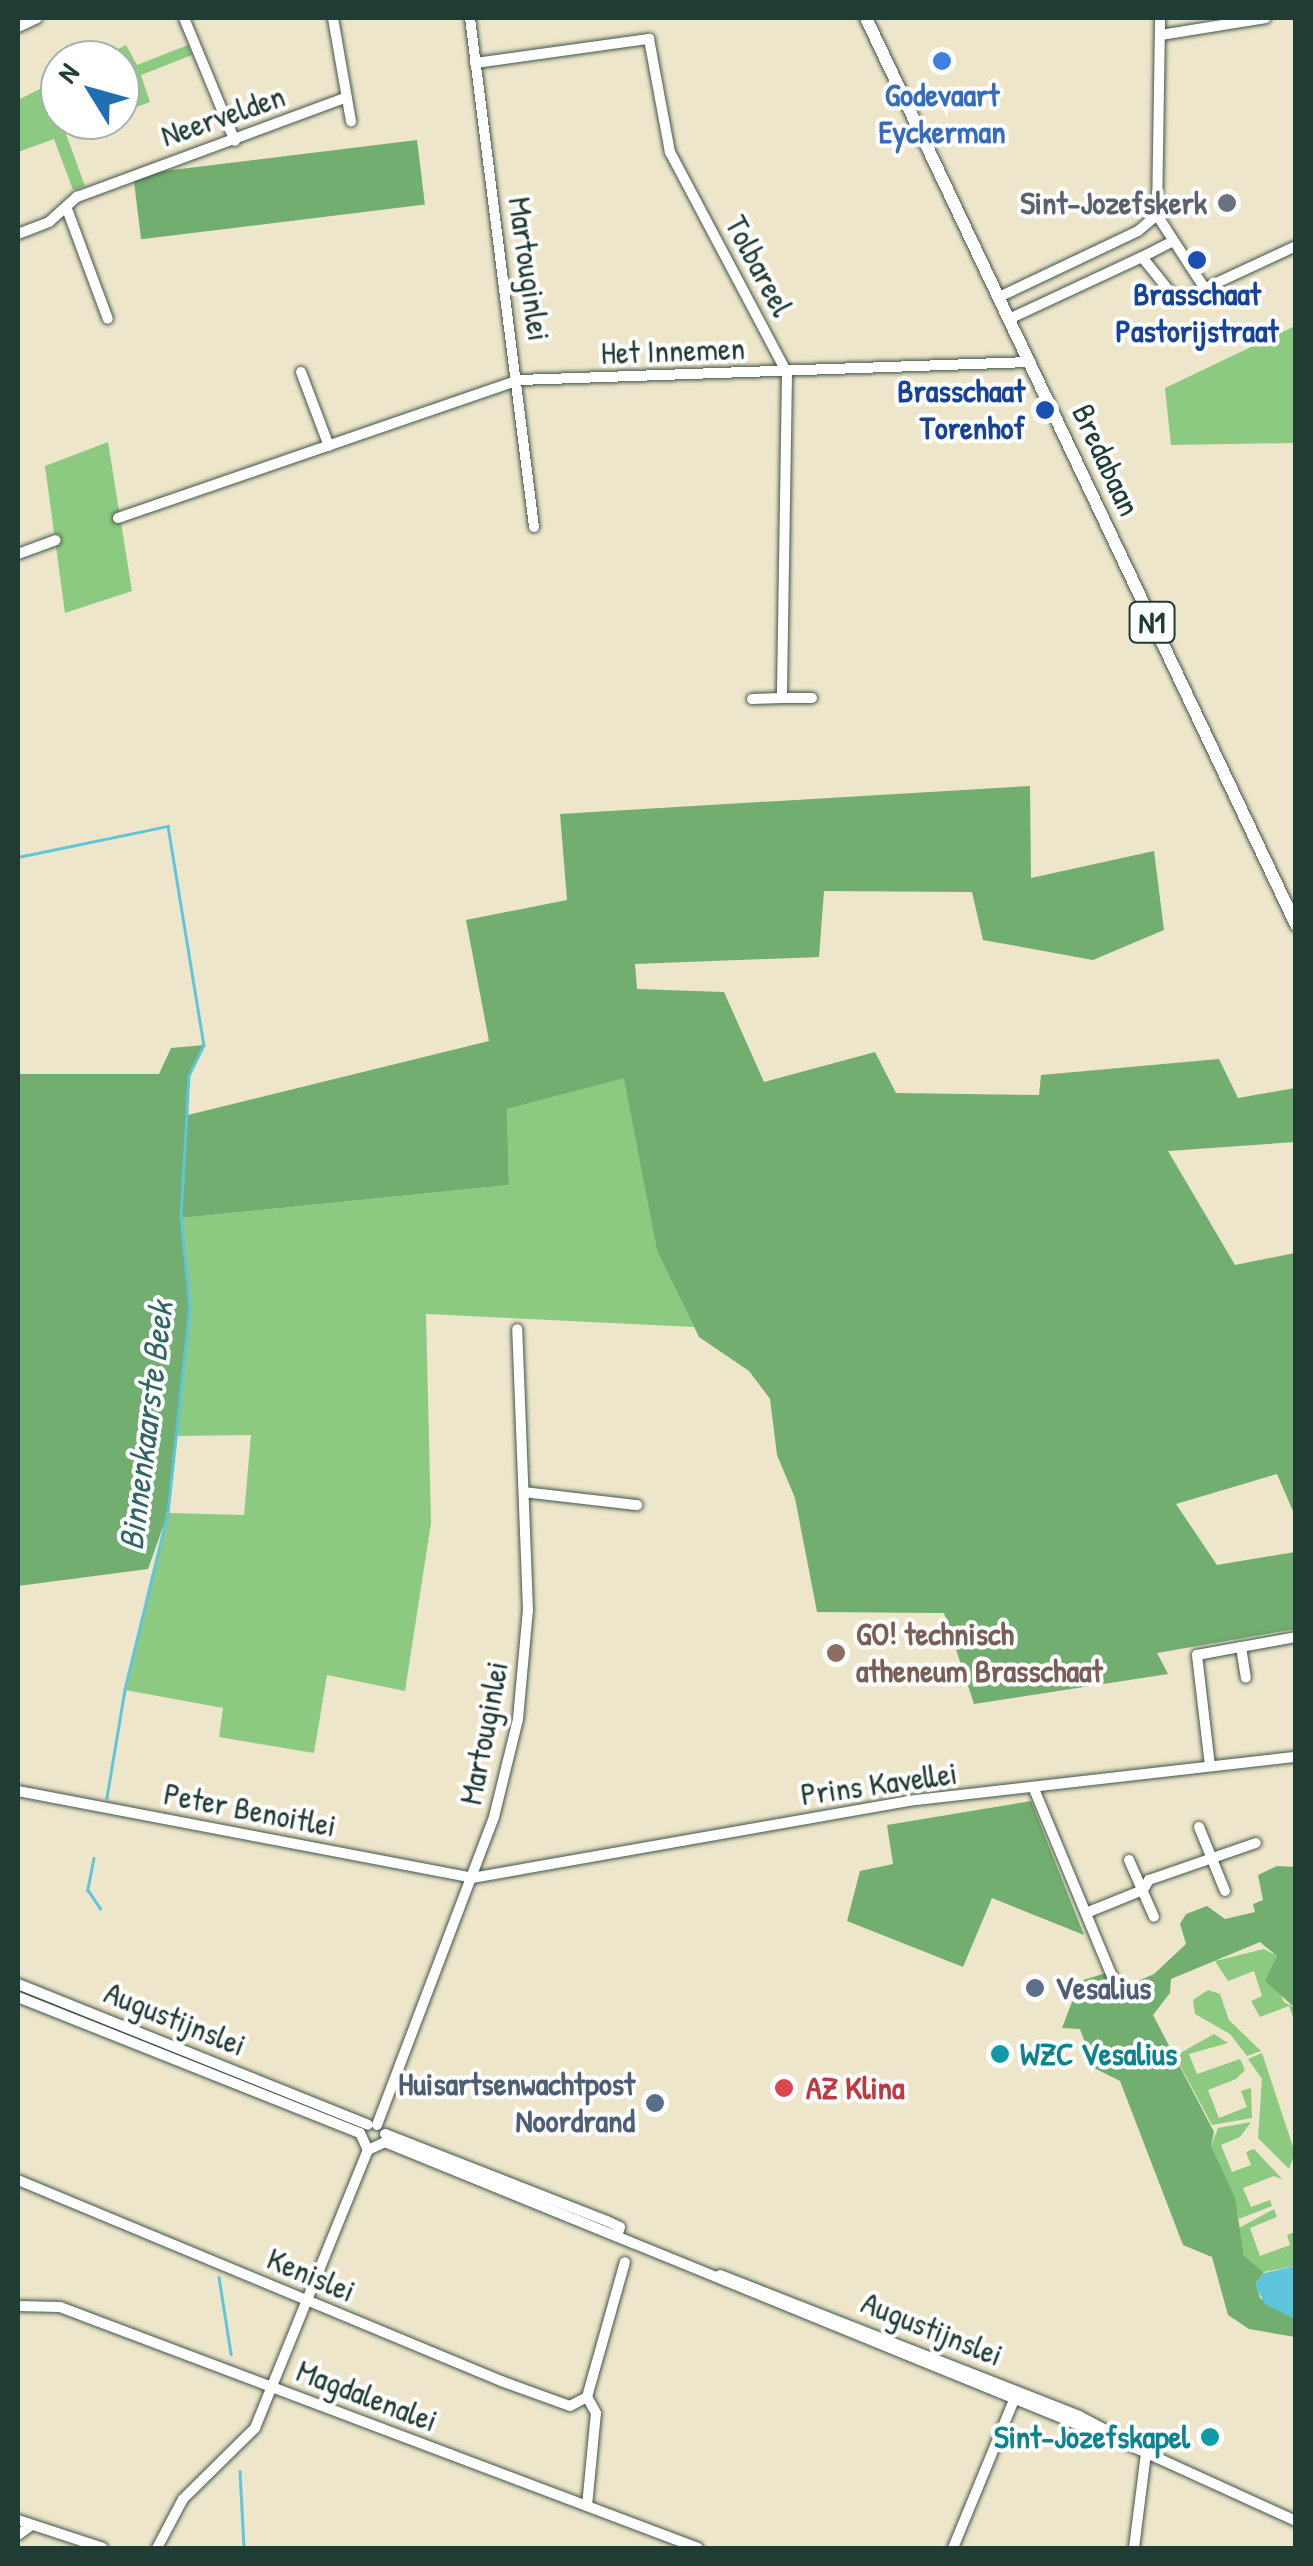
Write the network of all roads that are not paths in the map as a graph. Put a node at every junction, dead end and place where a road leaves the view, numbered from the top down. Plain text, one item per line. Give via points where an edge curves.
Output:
1 (36, 18) edge
2 (184, 18) edge
3 (333, 18) edge
4 (470, 18) edge
5 (866, 18) edge
6 (1160, 18) edge
7 (1266, 18) edge
8 (18, 28) edge
9 (1161, 35) junction
10 (476, 63) junction
11 (344, 98) junction
12 (351, 120) dead end
13 (235, 141) junction
14 (67, 209) junction
15 (1157, 215) junction
16 (18, 234) edge
17 (1172, 241) junction
18 (1296, 246) edge
19 (1142, 257) junction
20 (1205, 289) junction
21 (999, 296) junction
22 (1009, 319) junction
23 (108, 320) dead end
24 (1029, 362) junction
25 (301, 372) dead end
26 (788, 373) junction
27 (519, 380) junction
28 (329, 446) junction
29 (118, 518) dead end
30 (534, 528) dead end
31 (56, 540) dead end
32 (18, 554) edge
33 (782, 698) junction
34 (812, 698) dead end
35 (752, 699) dead end
36 (1296, 925) edge
37 (517, 1329) dead end
38 (524, 1492) junction
39 (637, 1505) dead end
40 (1296, 1637) edge
41 (1241, 1647) junction
42 (1246, 1678) dead end
43 (1296, 1757) edge
44 (1210, 1766) junction
45 (1034, 1789) junction
46 (18, 1791) edge
47 (1199, 1828) dead end
48 (1256, 1843) dead end
49 (1212, 1858) junction
50 (1129, 1860) dead end
51 (472, 1878) junction
52 (1143, 1890) junction
53 (1225, 1891) dead end
54 (1086, 1914) junction
55 (1154, 1917) dead end
56 (18, 1984) edge
57 (1120, 1992) dead end
58 (18, 1997) edge
59 (375, 2132) junction
60 (368, 2150) junction
61 (18, 2180) edge
62 (625, 2262) dead end
63 (700, 2270) junction
64 (308, 2301) junction
65 (18, 2306) edge
66 (272, 2387) junction
67 (586, 2398) junction
68 (1014, 2400) junction
69 (1142, 2451) junction
70 (587, 2506) junction
71 (18, 2520) edge
72 (1296, 2520) edge
73 (32, 2525) junction
74 (18, 2536) edge
75 (24, 2548) edge
76 (102, 2548) edge
77 (157, 2548) edge
78 (698, 2548) edge
79 (952, 2548) edge
80 (1134, 2548) edge

1 - 8 street
2 - 13 street
3 - 11 street
4 - 10 street, Martouginlei
5 - 21 main road, Bredabaan / N1
6 - 9 street
7 - 9 street
9 - 15 street
10 - 26 street, Tolbareel via 650,40 670,152
10 - 27 street, Martouginlei
11 - 12 street
11 - 13 street, Neervelden
13 - 14 street, Neervelden via 83,194
14 - 16 street, Neervelden
14 - 23 street
15 - 17 street
15 - 21 street via 1138,231
17 - 19 street
17 - 20 street
18 - 20 street
19 - 20 street via 1176,297
19 - 22 street
21 - 22 main road, Bredabaan / N1
22 - 24 main road, Bredabaan / N1
24 - 26 street, Het Innemen
24 - 36 main road, Bredabaan / N1
25 - 28 street
26 - 27 street, Het Innemen
26 - 33 street, Tolbareel
27 - 28 street, Het Innemen
27 - 30 street, Martouginlei
28 - 29 street, Het Innemen
31 - 32 street
33 - 34 street
33 - 35 street
37 - 38 street, Martouginlei
38 - 39 street
38 - 51 street, Martouginlei via 528,1610 518,1719
40 - 41 street
41 - 42 street
41 - 44 street via 1197,1655
43 - 44 street, Prins Kavellei
44 - 45 street, Prins Kavellei
45 - 51 street, Prins Kavellei via 908,1801
45 - 54 street
46 - 51 street, Peter Benoitlei
47 - 49 street
48 - 49 street
49 - 52 street via 1149,1880
49 - 53 street
50 - 52 street
51 - 59 street, Martouginlei
52 - 54 street
52 - 55 street
54 - 57 street
56 - 59 street, Augustijnslei
58 - 59 street, Augustijnslei
59 - 60 street
59 - 60 street
59 - 63 street, Augustijnslei
60 - 64 street
61 - 64 street, Kenislei
62 - 67 street
63 - 68 street, Augustijnslei
63 - 69 street, Augustijnslei via 781,2294 1079,2416
64 - 66 street
64 - 67 street, Kenislei via 570,2406
65 - 66 street, Magdalenalei via 50,2304
66 - 70 street, Magdalenalei
66 - 77 street via 255,2428 183,2499
67 - 70 street via 596,2413
68 - 69 street, Augustijnslei
68 - 79 street
69 - 72 street, Augustijnslei
69 - 80 street
70 - 78 street, Magdalenalei
71 - 73 street
73 - 74 street
73 - 76 street
74 - 75 street

